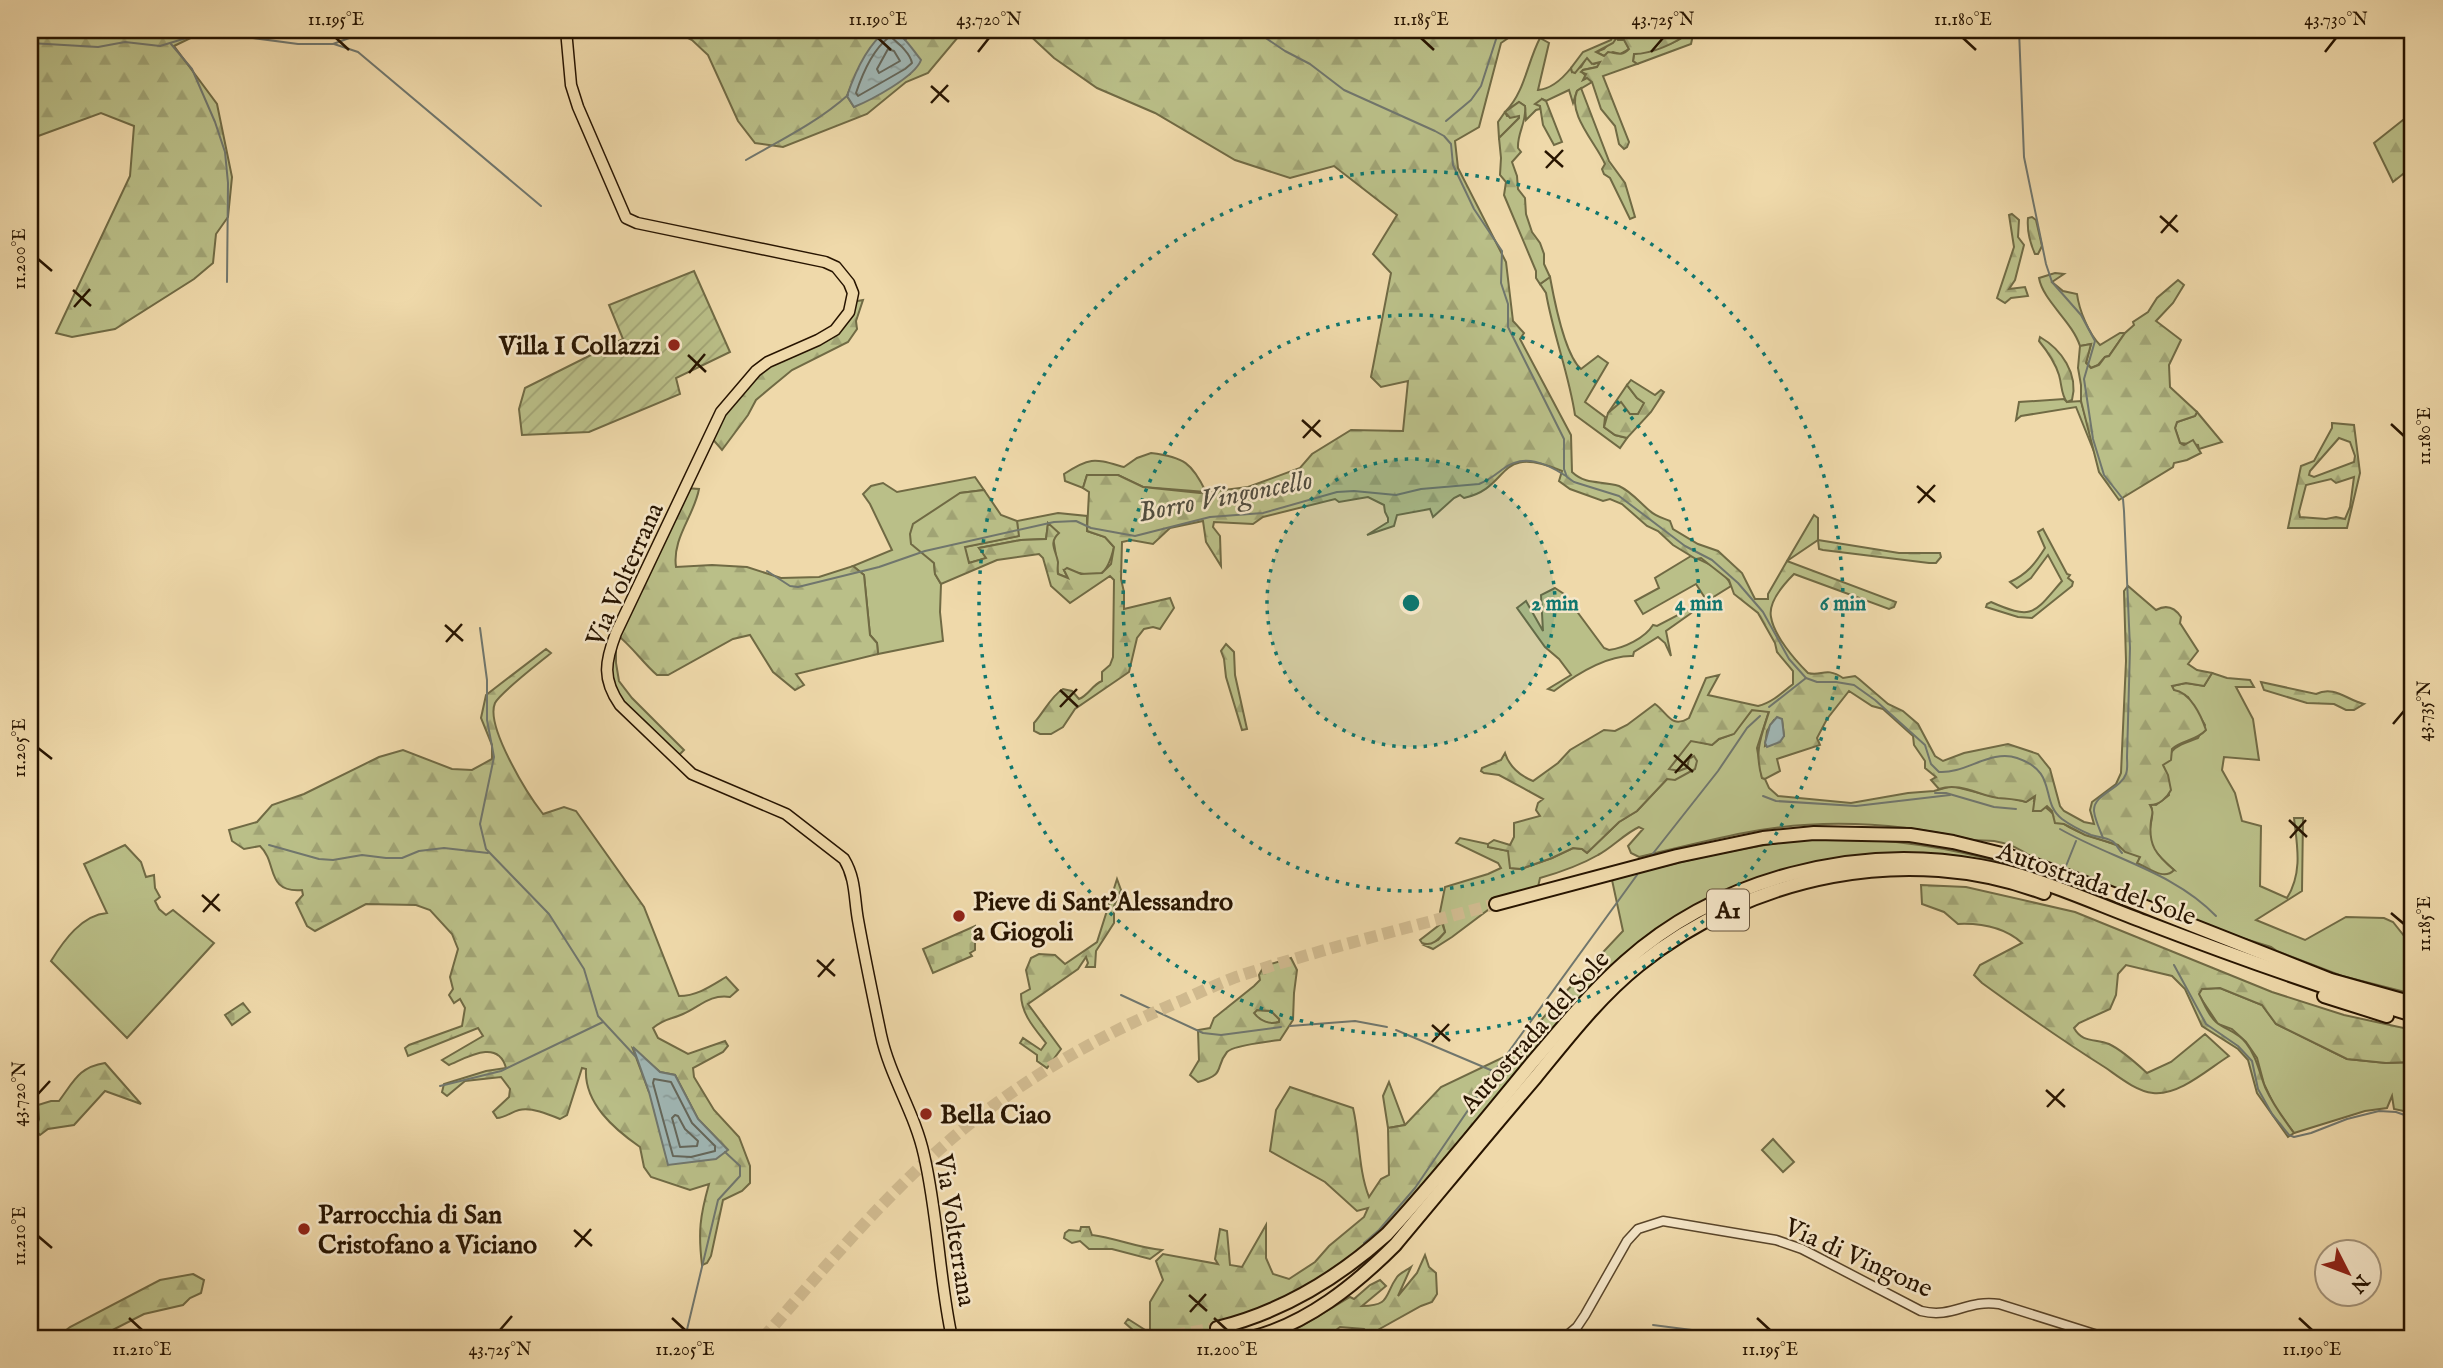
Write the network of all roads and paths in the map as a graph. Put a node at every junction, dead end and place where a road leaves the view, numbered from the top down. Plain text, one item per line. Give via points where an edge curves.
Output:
1 (566, 30) edge
2 (1496, 904) tunnel mouth
3 (2413, 1003) edge
4 (2413, 1015) edge
5 (2413, 1021) edge
6 (1217, 1328) tunnel mouth
7 (952, 1338) edge
8 (1251, 1338) edge
9 (1564, 1338) edge
10 (2107, 1338) edge

1 - 7 main road, Via Volterrana via 571,85 578,107 626,218 825,262 843,274 853,293 849,312 835,330 768,362 721,412 616,633 607,679 620,705 692,774 786,814 844,859 850,869 882,1038 915,1121 931,1183
2 - 3 highway, Autostrada del Sole / A1 via 1763,838 1814,833 1910,835 2010,856 2331,980
4 - 6 highway, Autostrada del Sole / A1 via 2283,974 2039,882 1981,866 1881,859 1792,873 1713,904 1627,960 1579,1008 1387,1234 1302,1297
5 - 8 highway, Autostrada del Sole / A1 via 2351,1006 2039,891 1979,875 1881,869 1797,884 1717,915 1638,965 1587,1015 1372,1268 1300,1319
9 - 10 street, Via di Vingone via 1585,1315 1627,1241 1638,1229 1662,1221 1776,1240 1802,1249 1921,1311 1947,1314 1985,1302

